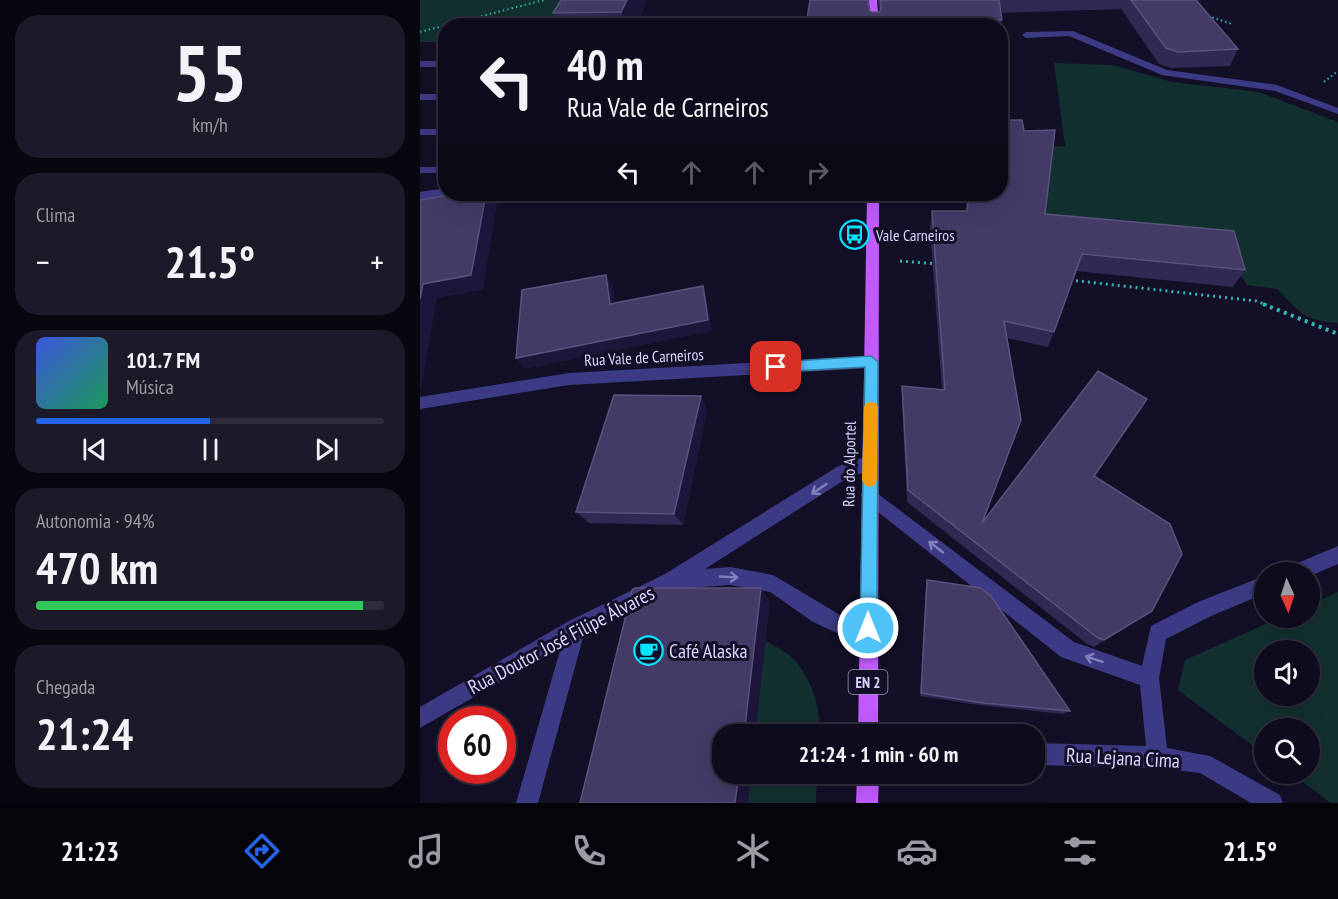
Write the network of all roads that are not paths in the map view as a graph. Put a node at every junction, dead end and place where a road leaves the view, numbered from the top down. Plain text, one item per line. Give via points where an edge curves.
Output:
1 (873, 0) edge
2 (874, 18) edge
3 (1026, 35) dead end
4 (420, 64) edge
5 (438, 64) edge
6 (438, 97) edge
7 (420, 98) edge
8 (1338, 111) edge
9 (420, 132) edge
10 (438, 132) edge
11 (420, 170) edge
12 (438, 170) edge
13 (438, 193) edge
14 (420, 196) edge
15 (873, 201) edge
16 (871, 362) junction
17 (420, 403) edge
18 (870, 464) junction
19 (869, 495) junction
20 (1338, 555) edge
21 (1320, 562) edge
22 (671, 580) junction
23 (1254, 589) edge
24 (576, 628) junction
25 (868, 628) junction
26 (1149, 678) junction
27 (420, 718) edge
28 (868, 724) edge
29 (1045, 754) edge
30 (1158, 757) junction
31 (868, 784) edge
32 (526, 803) edge
33 (867, 803) edge
34 (1272, 803) edge

1 - 2 main road
3 - 8 street via 1070,33 1165,73 1277,88
4 - 5 street
6 - 7 street
9 - 10 street
11 - 12 street
13 - 14 street
15 - 16 main road, Rua do Alportel / EN 2
16 - 17 street, Rua Vale de Carneiros via 569,379
16 - 18 main road, Rua do Alportel / EN 2
18 - 19 main road, Rua do Alportel / EN 2
18 -> 22 street, Rua Doutor José Filipe Álvares via 843,472
19 - 25 main road, Rua do Alportel / EN 2
26 -> 19 street via 1068,650
20 - 21 street
22 - 24 street, Rua Doutor José Filipe Álvares
22 -> 25 street via 730,576 773,584 820,615 846,627
23 - 26 street via 1158,633
24 - 27 street, Rua Doutor José Filipe Álvares
24 - 32 street
25 - 28 main road, Rua do Alportel / EN 2
26 - 30 street
29 - 30 street, Rua Lejana Cima
30 - 34 street, Rua Lejana Cima via 1203,763
31 - 33 main road

